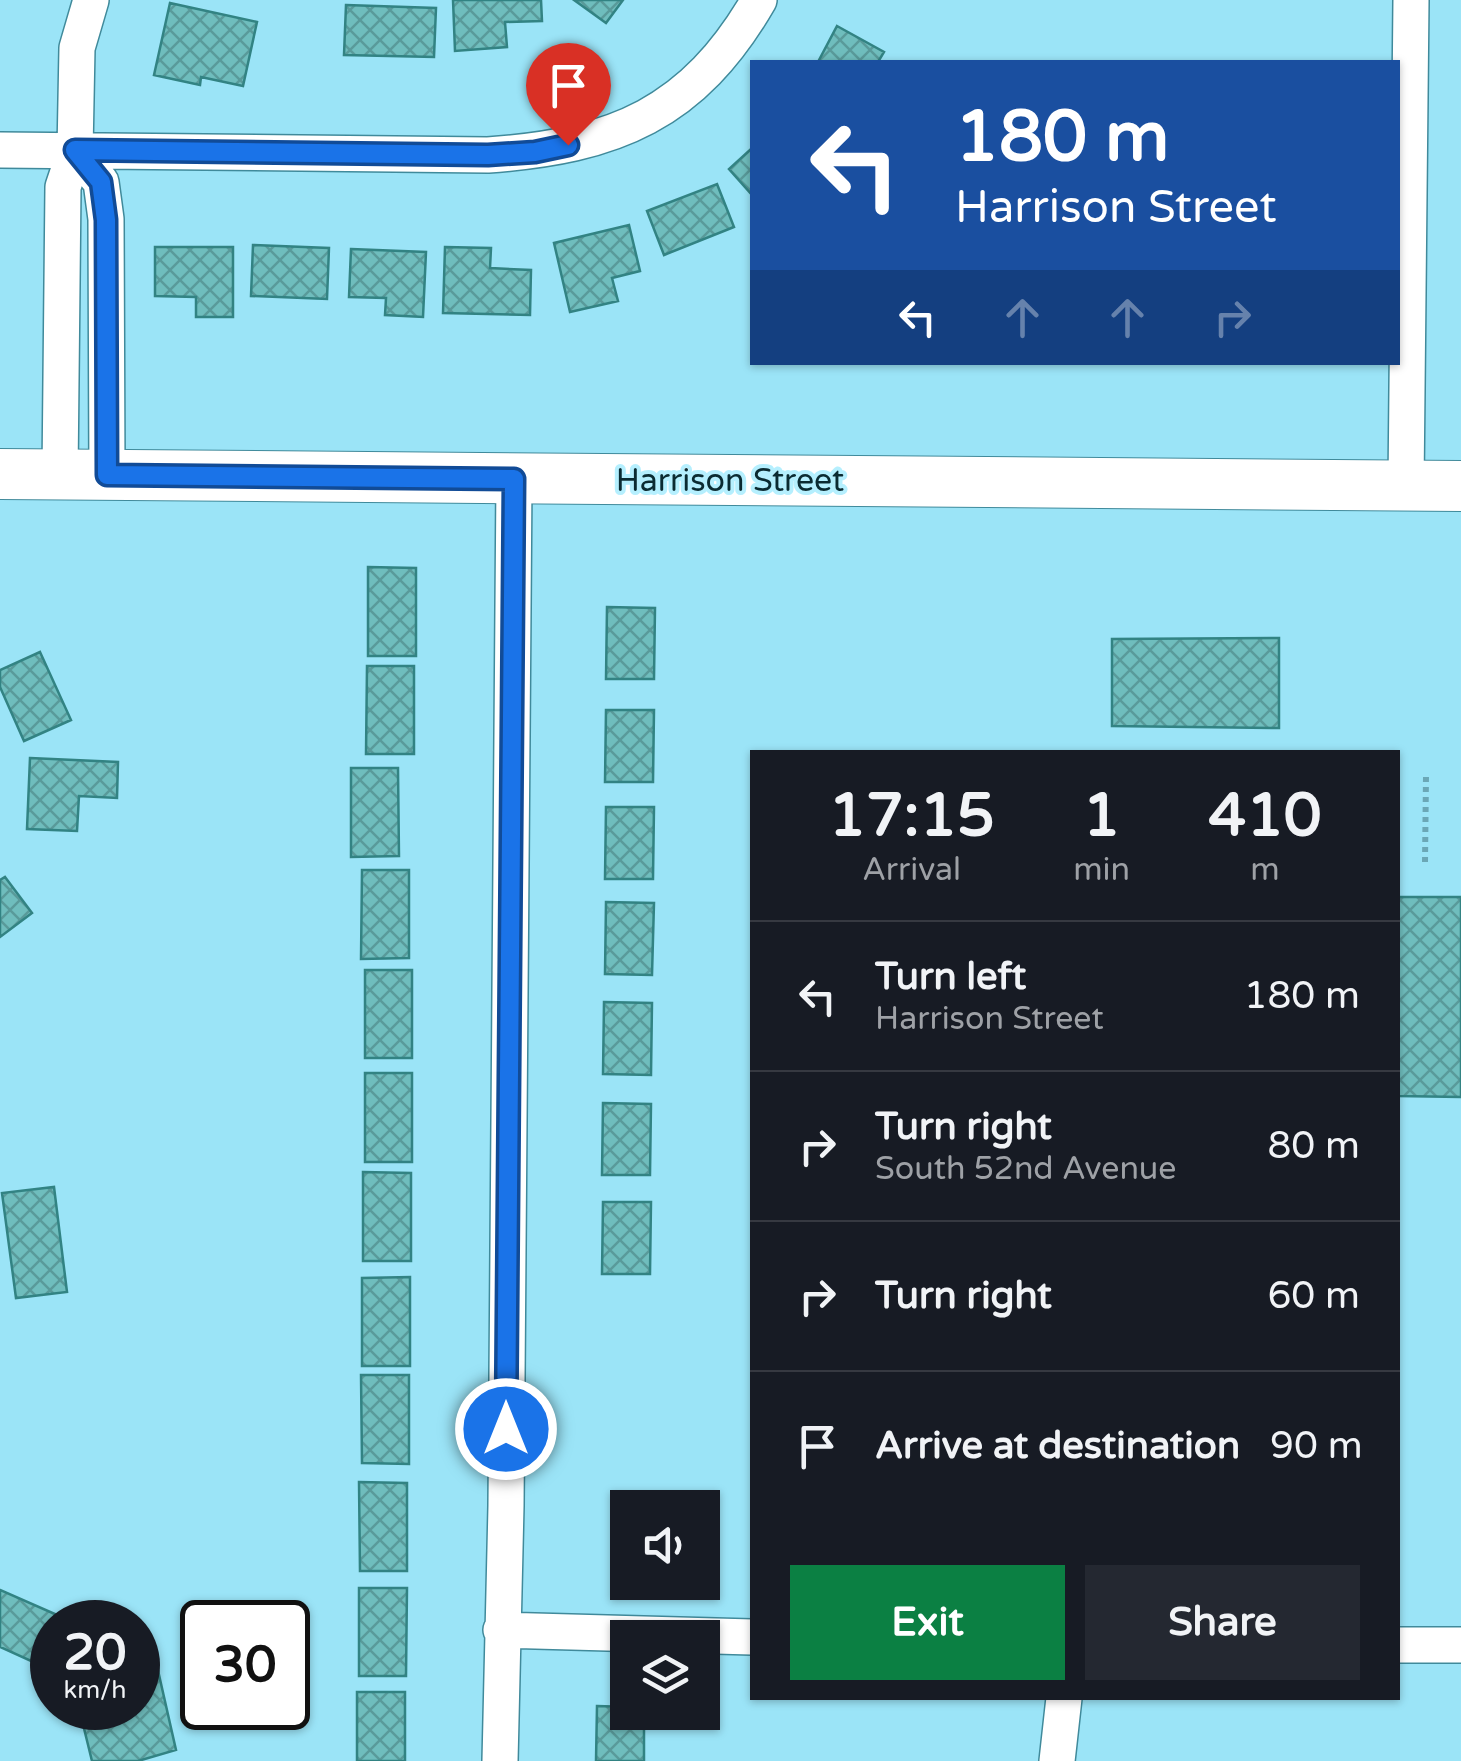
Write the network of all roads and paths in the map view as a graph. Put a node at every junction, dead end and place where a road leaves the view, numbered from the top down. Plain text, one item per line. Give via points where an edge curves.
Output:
1 (91, 0) edge
2 (758, 0) edge
3 (1411, 0) edge
4 (0, 150) edge
5 (75, 150) junction
6 (0, 474) edge
7 (84, 475) junction
8 (514, 479) junction
9 (1406, 486) junction
10 (1461, 486) edge
11 (1426, 776) dead end
12 (1425, 862) dead end
13 (501, 1630) junction
14 (750, 1637) edge
15 (1400, 1645) edge
16 (1461, 1645) edge
17 (1064, 1700) edge
18 (500, 1761) edge
19 (1057, 1761) edge

1 - 5 street via 77,48
2 - 5 street via 706,74 642,122 602,138 488,155
3 - 9 street
4 - 5 street
5 - 7 street via 101,182 106,220
6 - 7 main road, Harrison Street
7 - 8 main road, Harrison Street
8 - 9 main road, Harrison Street
8 - 13 street
9 - 10 main road, Harrison Street
11 - 12 path
13 - 14 street
13 - 18 street
15 - 16 street
17 - 19 street

